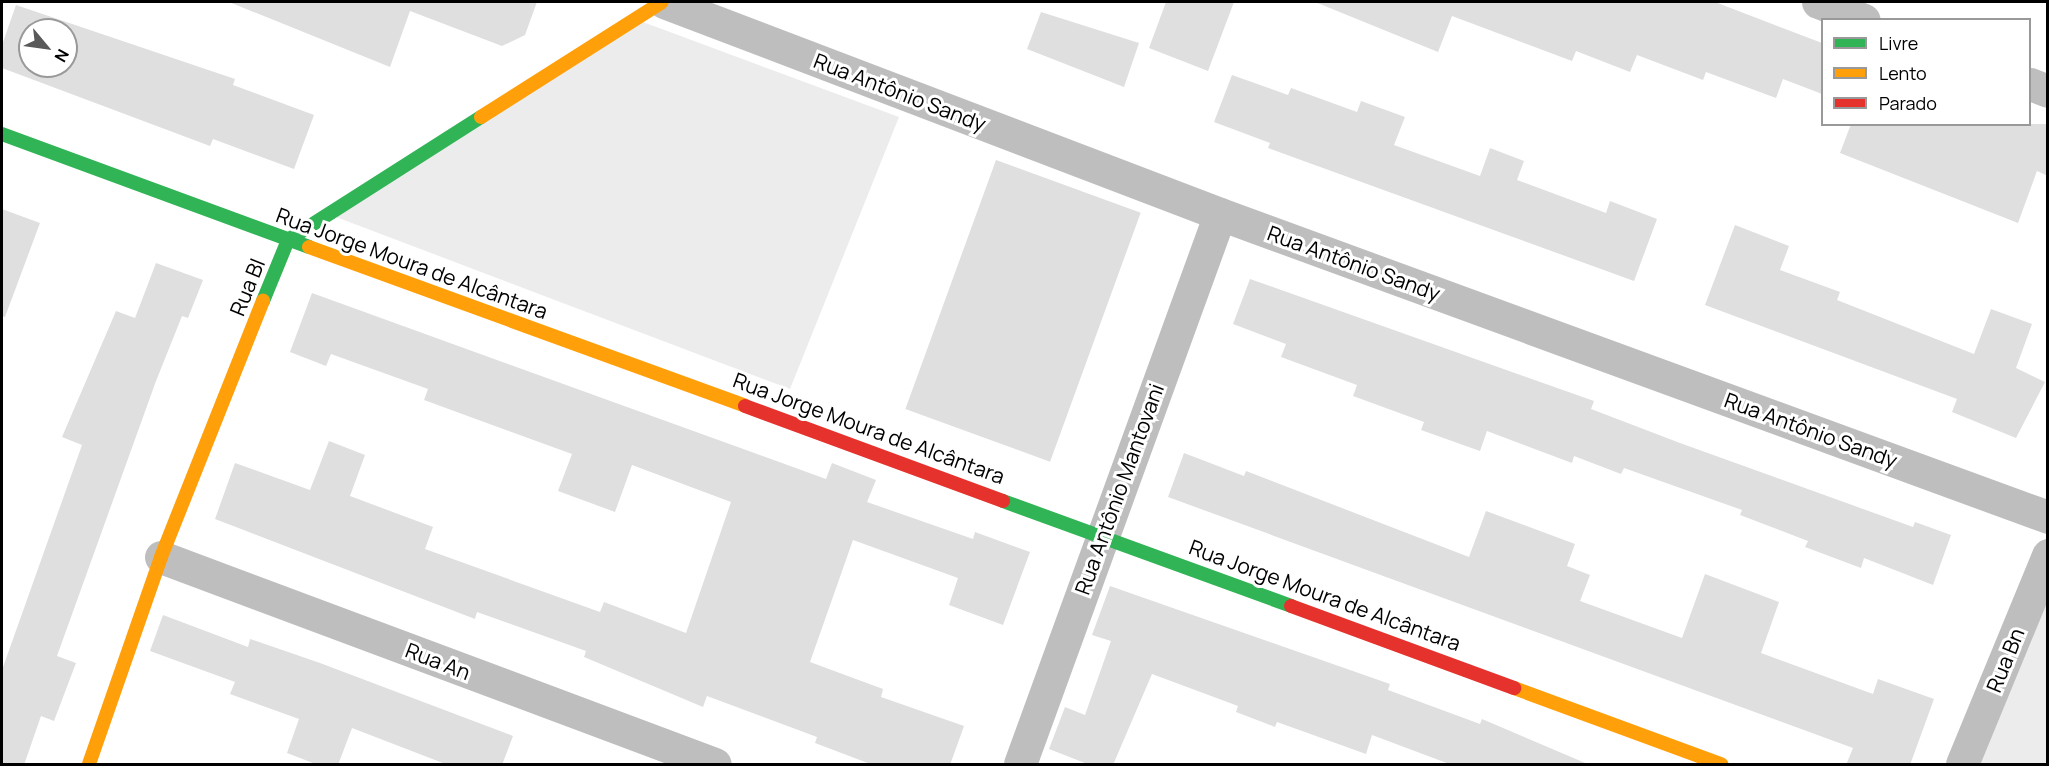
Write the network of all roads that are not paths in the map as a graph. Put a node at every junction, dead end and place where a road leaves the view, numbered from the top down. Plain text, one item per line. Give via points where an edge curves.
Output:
1 (663, 2) edge
2 (1818, 2) edge
3 (1859, 18) edge
4 (2031, 84) edge
5 (2048, 90) edge
6 (2, 134) edge
7 (1220, 214) junction
8 (288, 240) junction
9 (2048, 517) edge
10 (1101, 534) junction
11 (2048, 555) edge
12 (161, 557) junction
13 (89, 765) edge
14 (715, 765) edge
15 (1020, 765) edge
16 (1721, 765) edge
17 (1962, 765) edge

1 - 7 street, Rua Antônio Sandy
1 - 8 street, Rua Bl
2 - 3 street
4 - 5 street
6 - 8 street, Rua Jorge Moura de Alcântara
7 - 9 street, Rua Antônio Sandy
7 - 10 street, Rua Antônio Mantovani
8 - 10 street, Rua Jorge Moura de Alcântara
8 - 12 street, Rua Bl
10 - 15 street, Rua Antônio Mantovani
10 - 16 street, Rua Jorge Moura de Alcântara
11 - 17 street, Rua Bn
12 - 13 street, Rua Bl
12 - 14 street, Rua An

